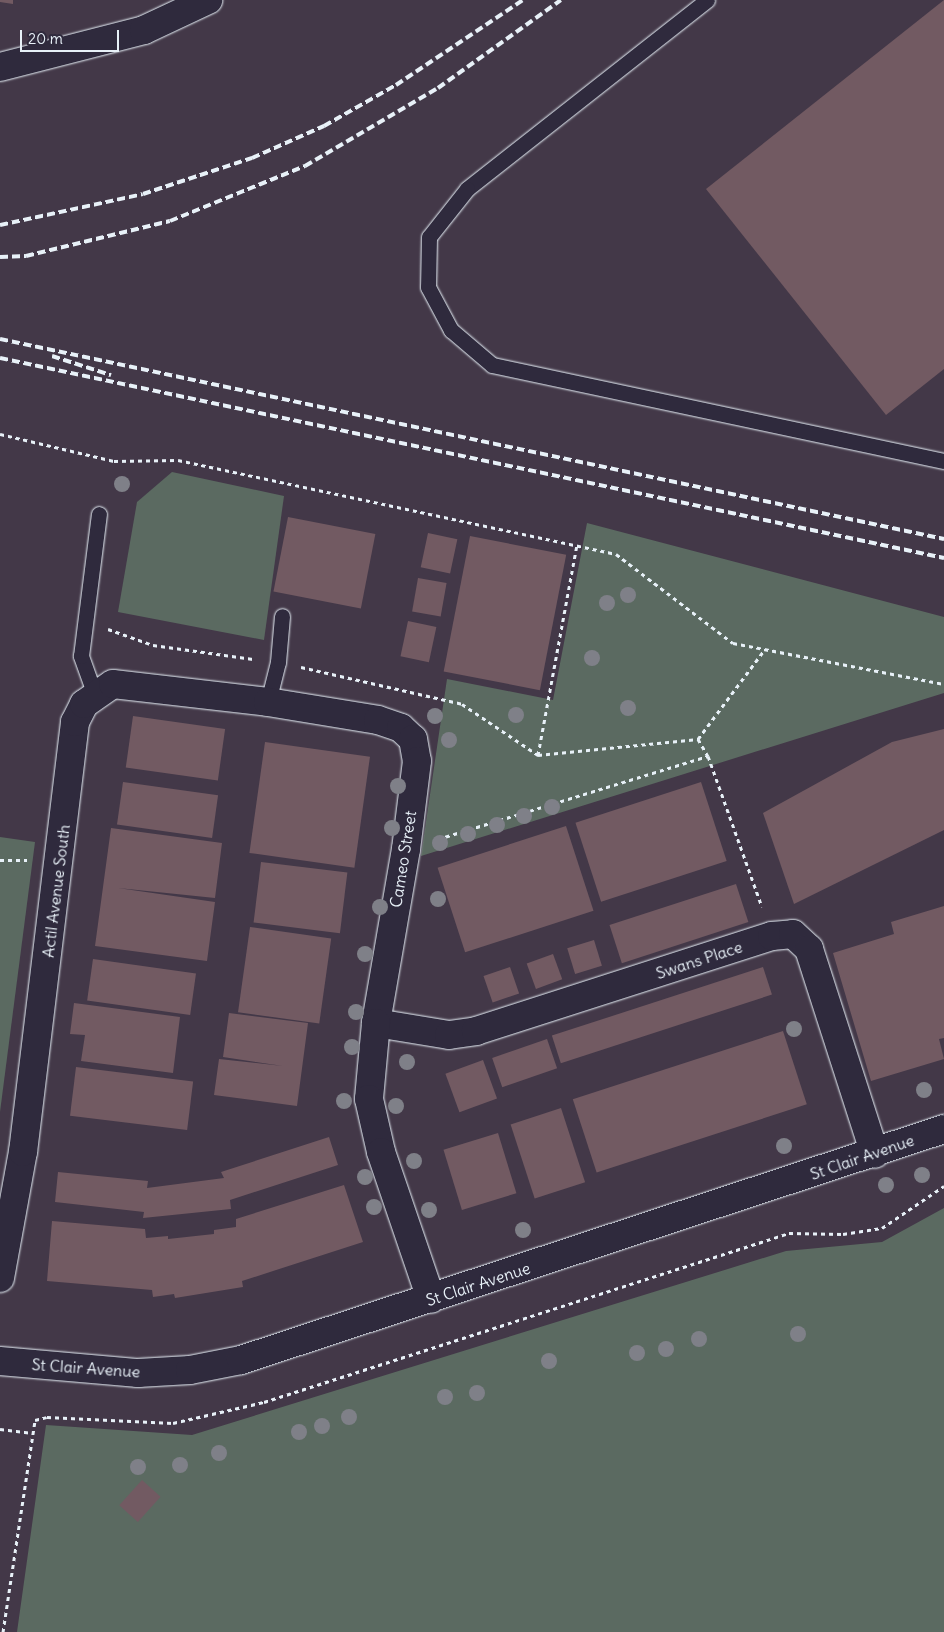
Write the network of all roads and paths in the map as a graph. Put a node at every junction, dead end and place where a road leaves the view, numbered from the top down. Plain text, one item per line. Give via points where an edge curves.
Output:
1 (208, 0) edge
2 (707, 0) edge
3 (0, 67) edge
4 (0, 434) edge
5 (944, 461) edge
6 (100, 514) dead end
7 (577, 545) junction
8 (282, 616) dead end
9 (765, 649) junction
10 (944, 684) edge
11 (96, 698) junction
12 (268, 702) junction
13 (698, 739) dead end
14 (538, 756) dead end
15 (406, 849) junction
16 (772, 936) junction
17 (376, 1023) junction
18 (944, 1129) edge
19 (875, 1154) junction
20 (944, 1186) edge
21 (0, 1278) edge
22 (431, 1299) junction
23 (0, 1362) edge
24 (0, 1429) edge
25 (33, 1434) junction
26 (3, 1632) edge

1 - 3 street via 144,30
2 - 5 lane via 467,189 428,237 428,287 451,330 492,365
4 - 7 path via 114,461 178,460
6 - 11 lane via 81,656
7 - 9 path via 616,554 733,643
7 - 14 path
8 - 12 lane via 278,662
9 - 10 path
9 - 13 path
11 - 12 street, Cameo Street via 114,684
11 - 21 street, Actil Avenue South via 84,704 75,722 23,1152
12 - 15 street, Cameo Street via 378,720 407,732 416,749 416,761
15 - 16 path via 708,756
15 - 17 street, Cameo Street
16 - 17 street, Swans Place via 476,1031 449,1035
16 - 19 street, Swans Place via 793,934 809,949
17 - 22 street, Cameo Street via 369,1076 372,1125
18 - 19 street, St Clair Avenue
19 - 22 street, St Clair Avenue
20 - 25 path via 882,1228 843,1234 788,1232 264,1402 173,1422 47,1417 35,1420
22 - 23 street, St Clair Avenue via 241,1360 190,1370 138,1373
24 - 25 path
25 - 26 path

